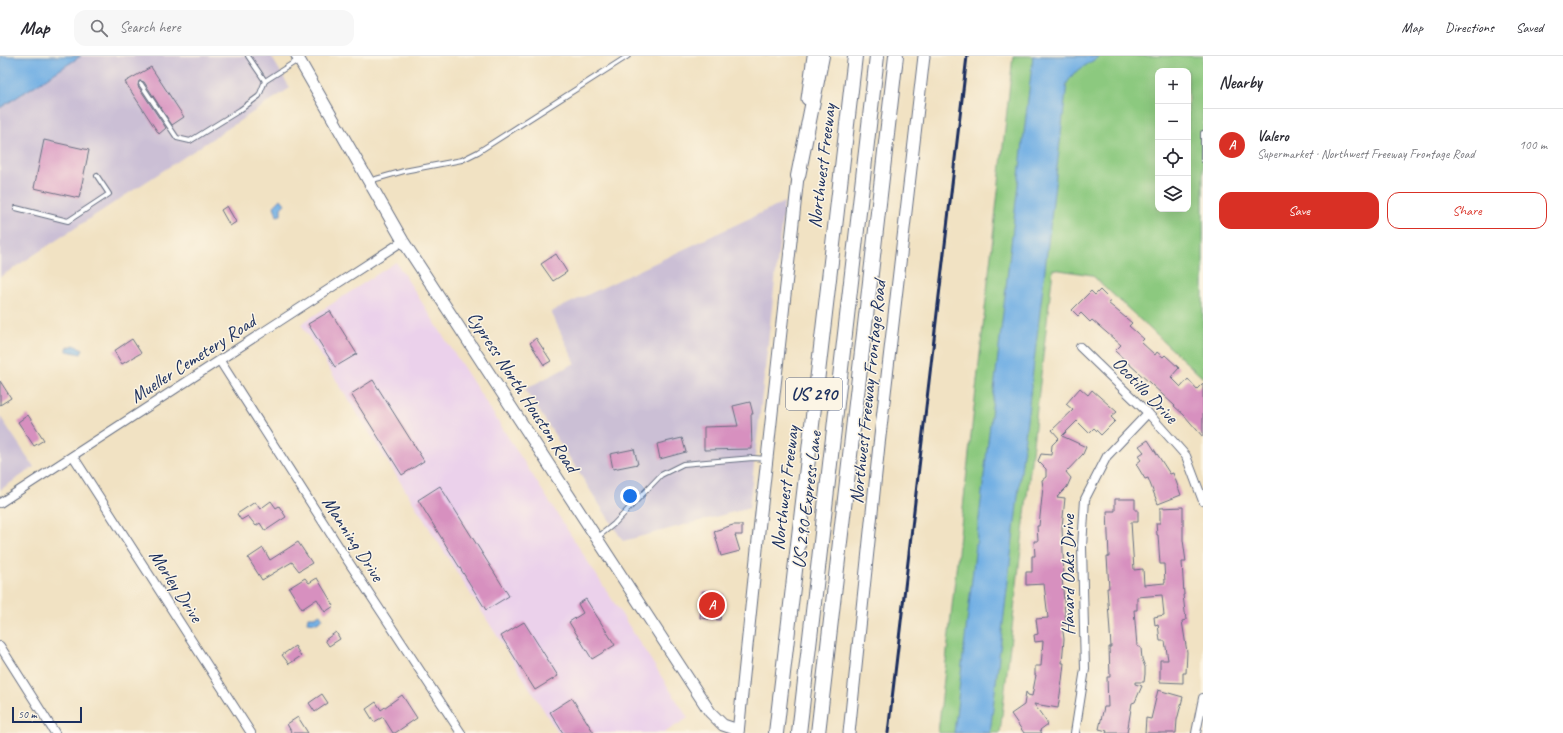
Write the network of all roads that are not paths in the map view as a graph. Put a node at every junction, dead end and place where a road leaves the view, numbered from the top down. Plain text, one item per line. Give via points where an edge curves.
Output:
1 (248, 56) edge
2 (628, 56) edge
3 (812, 56) edge
4 (822, 56) edge
5 (855, 56) edge
6 (877, 56) edge
7 (896, 56) edge
8 (924, 56) edge
9 (298, 58) edge
10 (264, 81) junction
11 (141, 84) dead end
12 (1203, 133) edge
13 (1203, 160) edge
14 (97, 176) dead end
15 (798, 176) junction
16 (368, 181) junction
17 (16, 208) dead end
18 (403, 242) junction
19 (1080, 347) dead end
20 (220, 361) junction
21 (1148, 413) junction
22 (73, 456) junction
23 (767, 459) junction
24 (1203, 501) edge
25 (0, 504) edge
26 (596, 538) junction
27 (0, 646) edge
28 (1203, 698) edge
29 (738, 731) edge
30 (55, 733) edge
31 (251, 733) edge
32 (461, 733) edge
33 (776, 733) edge
34 (799, 733) edge
35 (818, 733) edge
36 (849, 733) edge
37 (1075, 733) edge
38 (1196, 733) edge

1 - 10 lane
2 - 16 lane via 462,160
3 - 15 main road
4 - 15 highway
5 - 33 highway, Northwest Freeway / US 290
6 - 34 highway, US 290 Express Lane
7 - 35 highway, US 290
8 - 36 main road, Northwest Freeway Frontage Road
9 - 10 lane
9 - 16 main road, Cypress North Houston Road
10 - 11 lane via 259,96 190,141 177,138
12 - 13 lane
14 - 17 lane via 109,194 68,221
15 - 23 main road
16 - 18 main road, Cypress North Houston Road
18 - 20 street, Mueller Cemetery Road
18 - 26 main road, Cypress North Houston Road
19 - 21 street, Ocotillo Drive
20 - 22 street, Mueller Cemetery Road
20 - 32 street, Manning Drive
21 - 24 street, Ocotillo Drive via 1186,456
21 - 37 street, Havard Oaks Drive via 1107,456 1085,499 1082,547 1085,669
22 - 25 street, Mueller Cemetery Road
22 - 31 street, Morley Drive
23 - 26 lane via 683,464 661,475 614,524
23 - 29 main road
26 - 29 main road, Cypress North Houston Road via 710,712 723,726
27 - 30 street
28 - 38 street

